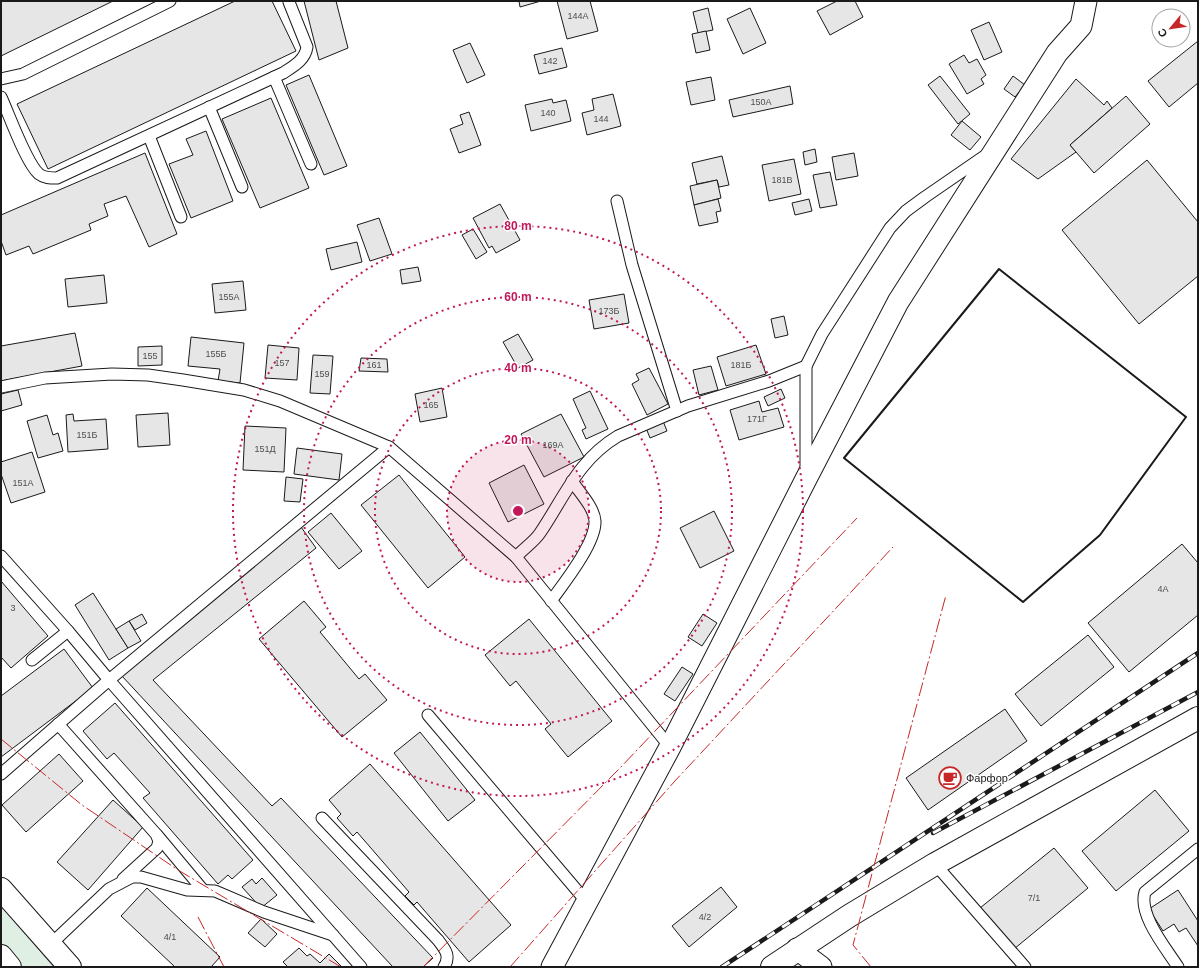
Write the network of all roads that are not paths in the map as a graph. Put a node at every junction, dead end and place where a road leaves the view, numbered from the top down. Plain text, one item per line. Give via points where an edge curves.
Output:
1 (170, 1) edge
2 (1086, 1) edge
3 (289, 2) edge
4 (274, 77) junction
5 (1, 79) edge
6 (1, 97) edge
7 (209, 107) junction
8 (149, 136) junction
9 (996, 148) junction
10 (311, 164) dead end
11 (242, 187) dead end
12 (617, 201) dead end
13 (181, 217) dead end
14 (806, 366) junction
15 (1, 387) edge
16 (676, 411) junction
17 (389, 447) junction
18 (806, 479) junction
19 (572, 481) junction
20 (1, 556) edge
21 (516, 557) junction
22 (551, 601) junction
23 (68, 631) junction
24 (32, 660) dead end
25 (108, 680) junction
26 (428, 715) dead end
27 (1198, 718) edge
28 (58, 724) junction
29 (670, 747) junction
30 (1, 774) edge
31 (322, 818) dead end
32 (156, 834) junction
33 (1198, 849) edge
34 (935, 864) junction
35 (120, 882) junction
36 (1, 889) edge
37 (202, 890) junction
38 (586, 901) junction
39 (333, 935) junction
40 (50, 944) junction
41 (797, 949) junction
42 (1, 956) edge
43 (10, 967) edge
44 (70, 967) edge
45 (362, 967) edge
46 (444, 967) edge
47 (552, 967) edge
48 (772, 967) edge
49 (821, 967) edge
50 (1025, 967) edge
51 (1178, 967) edge

1 - 5 lane via 24,74
2 - 9 street via 1081,26 1057,53
3 - 4 lane via 307,47 306,54 290,69
4 - 7 lane
4 - 10 lane
6 - 8 lane via 30,163 38,174 48,178 57,178
7 - 8 lane
7 - 11 lane
8 - 13 lane
9 - 14 lane via 906,211 890,228 822,334
9 - 18 street via 898,302
12 - 16 lane via 632,265
14 - 16 lane via 769,381
14 - 18 lane
15 - 17 lane via 45,378 112,374 148,375 183,380 244,390 280,401
16 - 19 lane via 609,442 579,469
17 - 21 lane
17 - 25 lane
18 - 29 street
19 - 21 lane via 539,535
19 - 22 lane via 592,510 595,520 593,533 573,571
20 - 23 lane
21 - 22 lane
22 - 29 lane
23 - 24 lane
23 - 25 lane
25 - 28 lane
25 - 39 lane
26 - 38 lane
27 - 34 street
28 - 30 lane
28 - 32 lane
29 - 38 street
31 - 46 lane via 438,940 448,954 448,961
32 - 35 lane via 159,841 157,848
32 - 37 lane
33 - 51 lane via 1145,892 1143,899 1148,918
34 - 41 street
34 - 50 lane
35 - 37 lane via 132,876 173,887
35 - 40 lane via 109,889
36 - 40 street
37 - 39 lane via 225,894 247,906
38 - 47 street
39 - 45 lane
40 - 44 street
41 - 48 street
41 - 49 street
42 - 43 street

